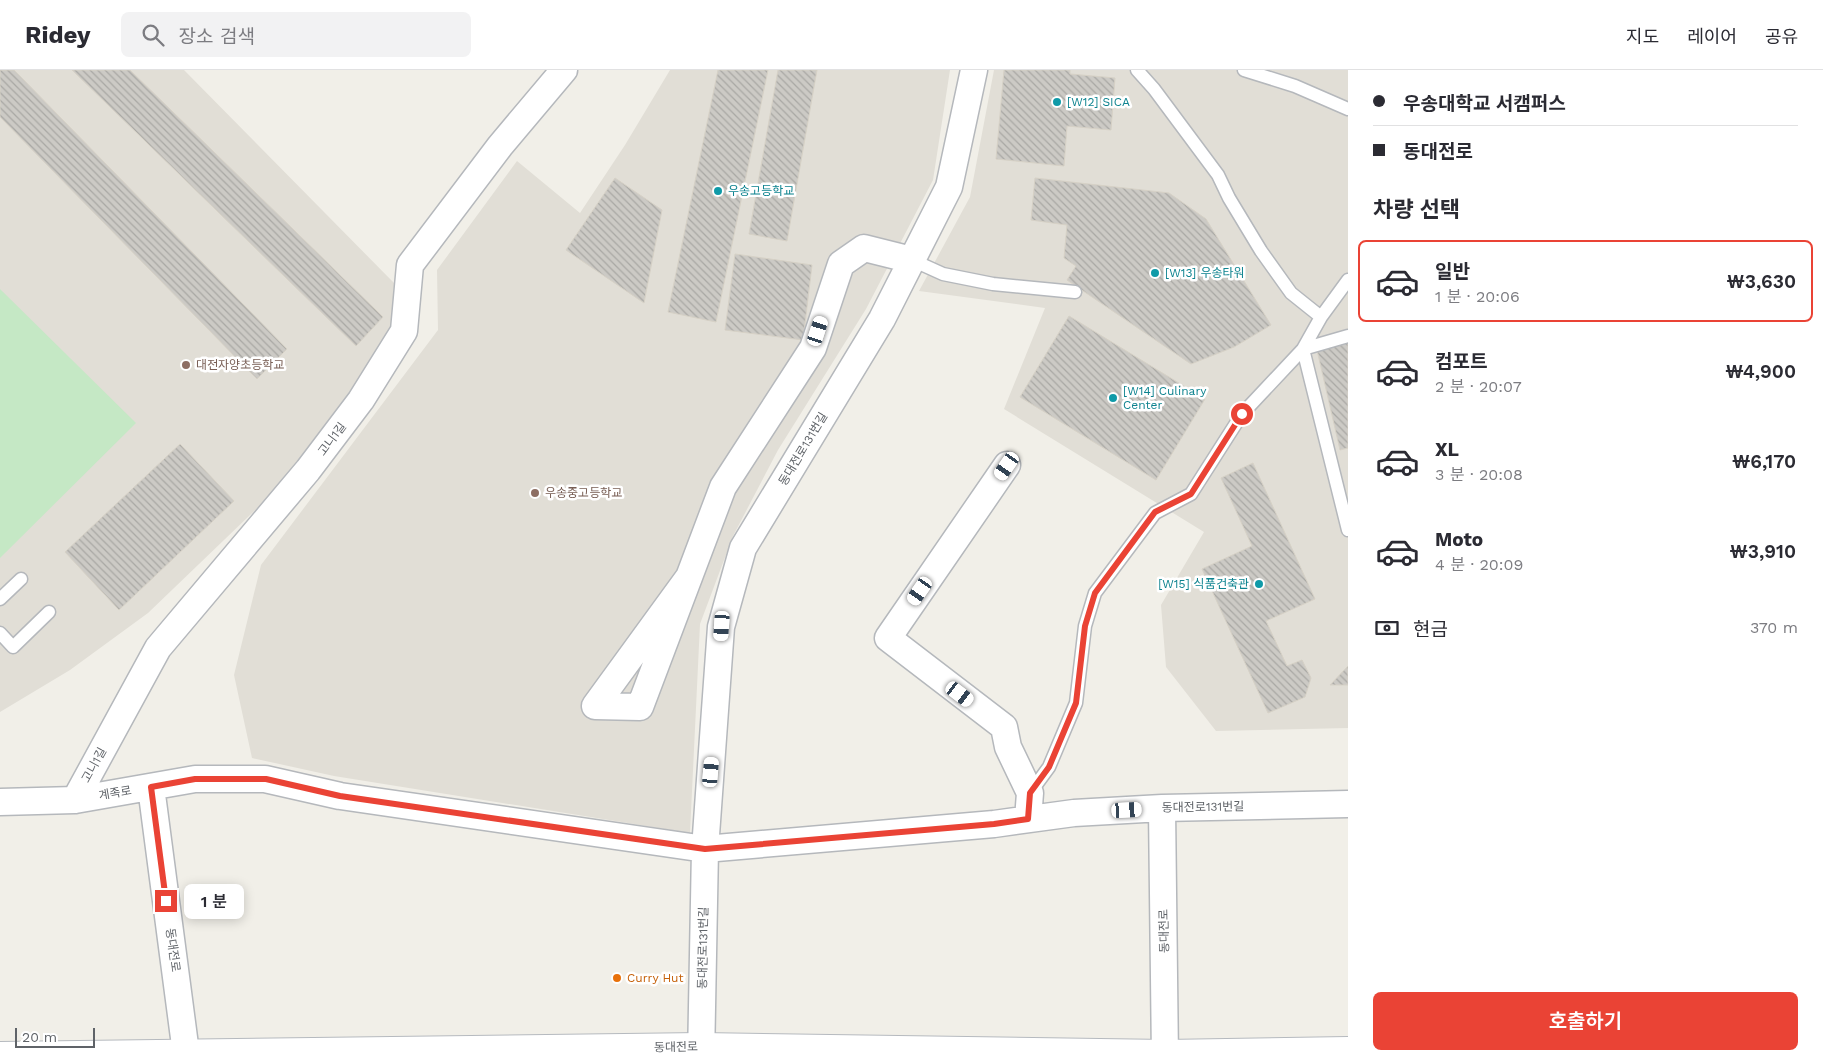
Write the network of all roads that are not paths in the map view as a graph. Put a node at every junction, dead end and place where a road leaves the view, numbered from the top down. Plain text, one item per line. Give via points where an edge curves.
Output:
1 (564, 70) edge
2 (974, 70) edge
3 (1137, 70) edge
4 (1244, 70) edge
5 (1348, 108) edge
6 (912, 260) junction
7 (1348, 280) edge
8 (1075, 292) dead end
9 (1321, 317) junction
10 (1348, 336) edge
11 (1303, 349) junction
12 (1007, 466) dead end
13 (1348, 530) edge
14 (689, 577) junction
15 (21, 578) dead end
16 (0, 599) edge
17 (49, 612) dead end
18 (0, 633) edge
19 (151, 787) junction
20 (1030, 793) junction
21 (75, 800) junction
22 (0, 802) edge
23 (1348, 804) edge
24 (1162, 808) junction
25 (1028, 819) junction
26 (705, 849) junction
27 (1348, 1051) edge
28 (186, 1053) junction
29 (701, 1053) edge
30 (0, 1056) edge
31 (1166, 1057) edge

1 - 21 street, 고니1길 via 500,146 410,265 404,331 400,339 361,400 308,470 158,648
2 - 6 street, 동대전로131번길 via 949,187
3 - 9 lane via 1218,175 1261,251 1291,293
4 - 5 lane
6 - 8 lane via 943,274
6 - 14 street via 864,248 841,264 812,348 723,486
6 - 26 street, 동대전로131번길 via 882,320 743,548 722,626
7 - 9 lane
9 - 11 lane
10 - 11 lane
11 - 13 lane
11 - 20 lane via 1242,414 1191,494 1155,512 1095,593 1085,626 1076,703 1049,767
12 - 20 street via 888,638 1004,727 1008,747
14 - 14 street via 640,707 595,706 677,593
15 - 16 lane
17 - 18 lane via 13,647
19 - 21 street, 계족로
19 - 26 street, 계족로 via 195,779 266,779 340,796
19 - 28 street, 동대전로
20 - 25 street
21 - 22 street, 계족로
23 - 24 street, 동대전로131번길
24 - 25 street, 동대전로131번길
24 - 31 street, 동대전로
25 - 26 street, 동대전로131번길
26 - 29 street, 동대전로131번길
27 - 31 main road, 동대전로
28 - 29 main road, 동대전로
28 - 30 main road, 동대전로
29 - 31 main road, 동대전로

